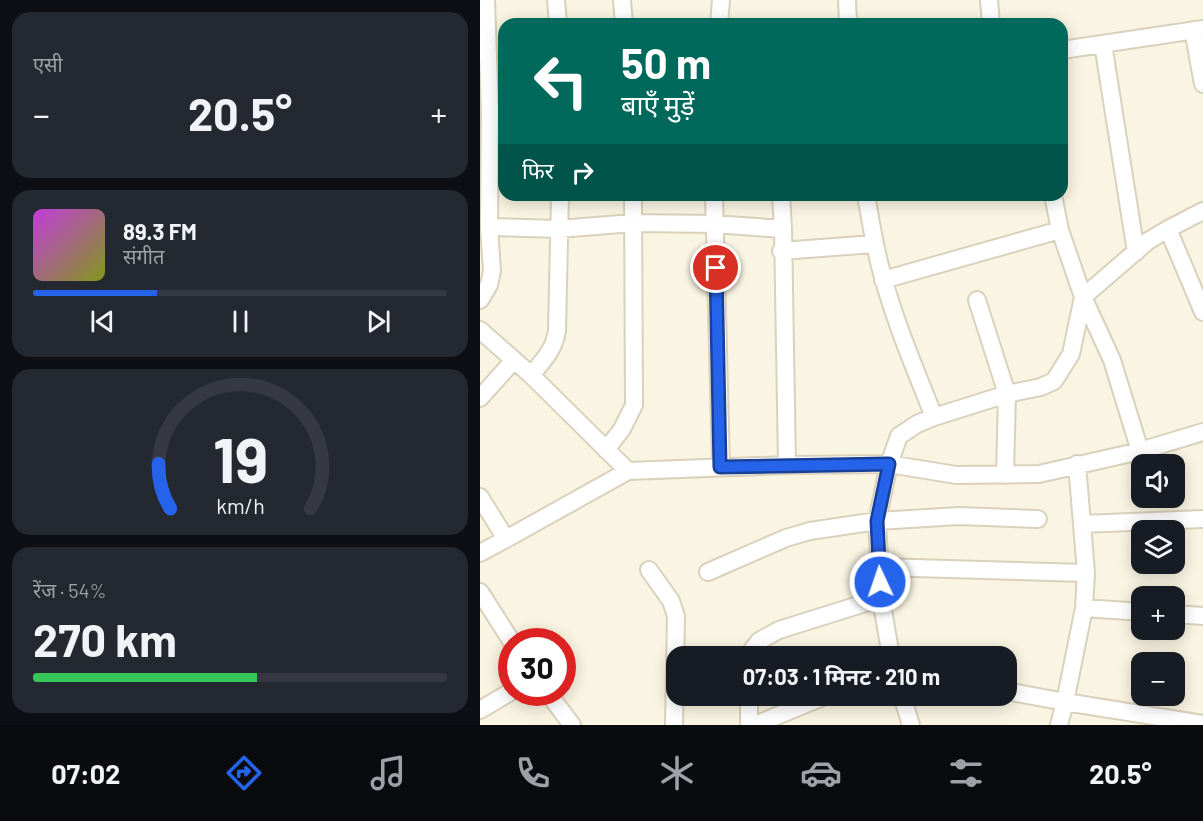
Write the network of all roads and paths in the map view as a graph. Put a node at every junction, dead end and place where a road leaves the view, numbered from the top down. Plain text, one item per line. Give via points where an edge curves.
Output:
1 (486, 0) edge
2 (556, 0) edge
3 (622, 0) edge
4 (721, 0) edge
5 (847, 0) edge
6 (989, 0) edge
7 (558, 18) edge
8 (624, 18) edge
9 (720, 18) edge
10 (848, 18) edge
11 (990, 18) edge
12 (1198, 29) edge
13 (1103, 44) junction
14 (1068, 49) edge
15 (1203, 84) edge
16 (497, 112) edge
17 (560, 201) edge
18 (633, 201) edge
19 (714, 201) edge
20 (781, 201) edge
21 (867, 201) edge
22 (1054, 201) edge
23 (1203, 211) edge
24 (633, 223) junction
25 (714, 224) junction
26 (489, 227) junction
27 (559, 229) junction
28 (783, 229) junction
29 (1168, 229) junction
30 (1060, 230) junction
31 (874, 244) junction
32 (782, 251) junction
33 (1136, 252) junction
34 (883, 280) junction
35 (1083, 297) junction
36 (480, 300) edge
37 (977, 300) dead end
38 (1203, 312) edge
39 (480, 330) edge
40 (514, 360) junction
41 (531, 375) junction
42 (1007, 394) junction
43 (480, 398) edge
44 (934, 417) junction
45 (1203, 432) edge
46 (606, 450) junction
47 (1140, 451) junction
48 (889, 464) junction
49 (1077, 464) junction
50 (787, 465) junction
51 (720, 467) junction
52 (628, 471) junction
53 (1005, 475) junction
54 (480, 497) edge
55 (1038, 519) dead end
56 (1203, 519) edge
57 (877, 521) junction
58 (1082, 524) junction
59 (506, 539) junction
60 (480, 554) edge
61 (879, 567) junction
62 (649, 570) dead end
63 (708, 572) dead end
64 (1086, 573) junction
65 (480, 592) edge
66 (881, 598) junction
67 (1084, 608) junction
68 (1131, 611) edge
69 (1185, 615) edge
70 (1203, 616) edge
71 (503, 628) edge
72 (755, 646) edge
73 (889, 646) edge
74 (1017, 693) edge
75 (498, 700) edge
76 (1065, 702) junction
77 (558, 706) edge
78 (748, 706) edge
79 (801, 706) edge
80 (905, 706) edge
81 (480, 711) edge
82 (1203, 724) edge
83 (572, 725) edge
84 (674, 725) edge
85 (749, 725) edge
86 (755, 725) edge
87 (911, 725) edge
88 (1059, 725) edge

1 - 16 street
2 - 7 street
3 - 8 street
4 - 9 street
5 - 10 street
6 - 11 street
12 - 13 street
12 - 15 street
13 - 14 street
13 - 33 street
16 - 26 street
17 - 27 street
18 - 24 street
19 - 25 street
20 - 28 street
21 - 31 street
22 - 30 street
23 - 29 street
24 - 25 street
24 - 27 street
24 - 46 street via 634,405
25 - 28 street
25 - 51 street
26 - 27 street
26 - 36 street via 491,280
27 - 41 street via 557,331 550,352
28 - 32 street
29 - 33 street
29 - 38 street
30 - 34 street
30 - 35 street
31 - 32 street
31 - 34 street
32 - 50 street
33 - 35 street
34 - 44 street
35 - 42 street via 1071,354 1054,381
35 - 47 street via 1112,360
37 - 42 street
39 - 40 street
40 - 41 street
40 - 43 street
41 - 46 street
42 - 44 street
42 - 53 street
44 - 48 street via 899,436
45 - 47 street
46 - 52 street
47 - 49 street
48 - 50 street
48 - 53 street via 956,475
48 - 57 street
49 - 53 street via 1039,474
49 - 58 street
50 - 51 street
51 - 52 street
52 - 59 street
54 - 59 street
55 - 57 street via 959,516
56 - 58 street
57 - 61 street
57 - 63 street via 786,538
58 - 64 street
59 - 60 street
61 - 64 street
61 - 66 street
62 - 84 street via 671,601 675,616
64 - 67 street
65 - 71 street
66 - 72 street via 779,630
66 - 73 street
67 - 68 street
67 - 76 street
69 - 70 street
74 - 76 street
75 - 81 street
76 - 82 street
76 - 88 street
77 - 83 street
78 - 85 street
79 - 86 street
80 - 87 street

